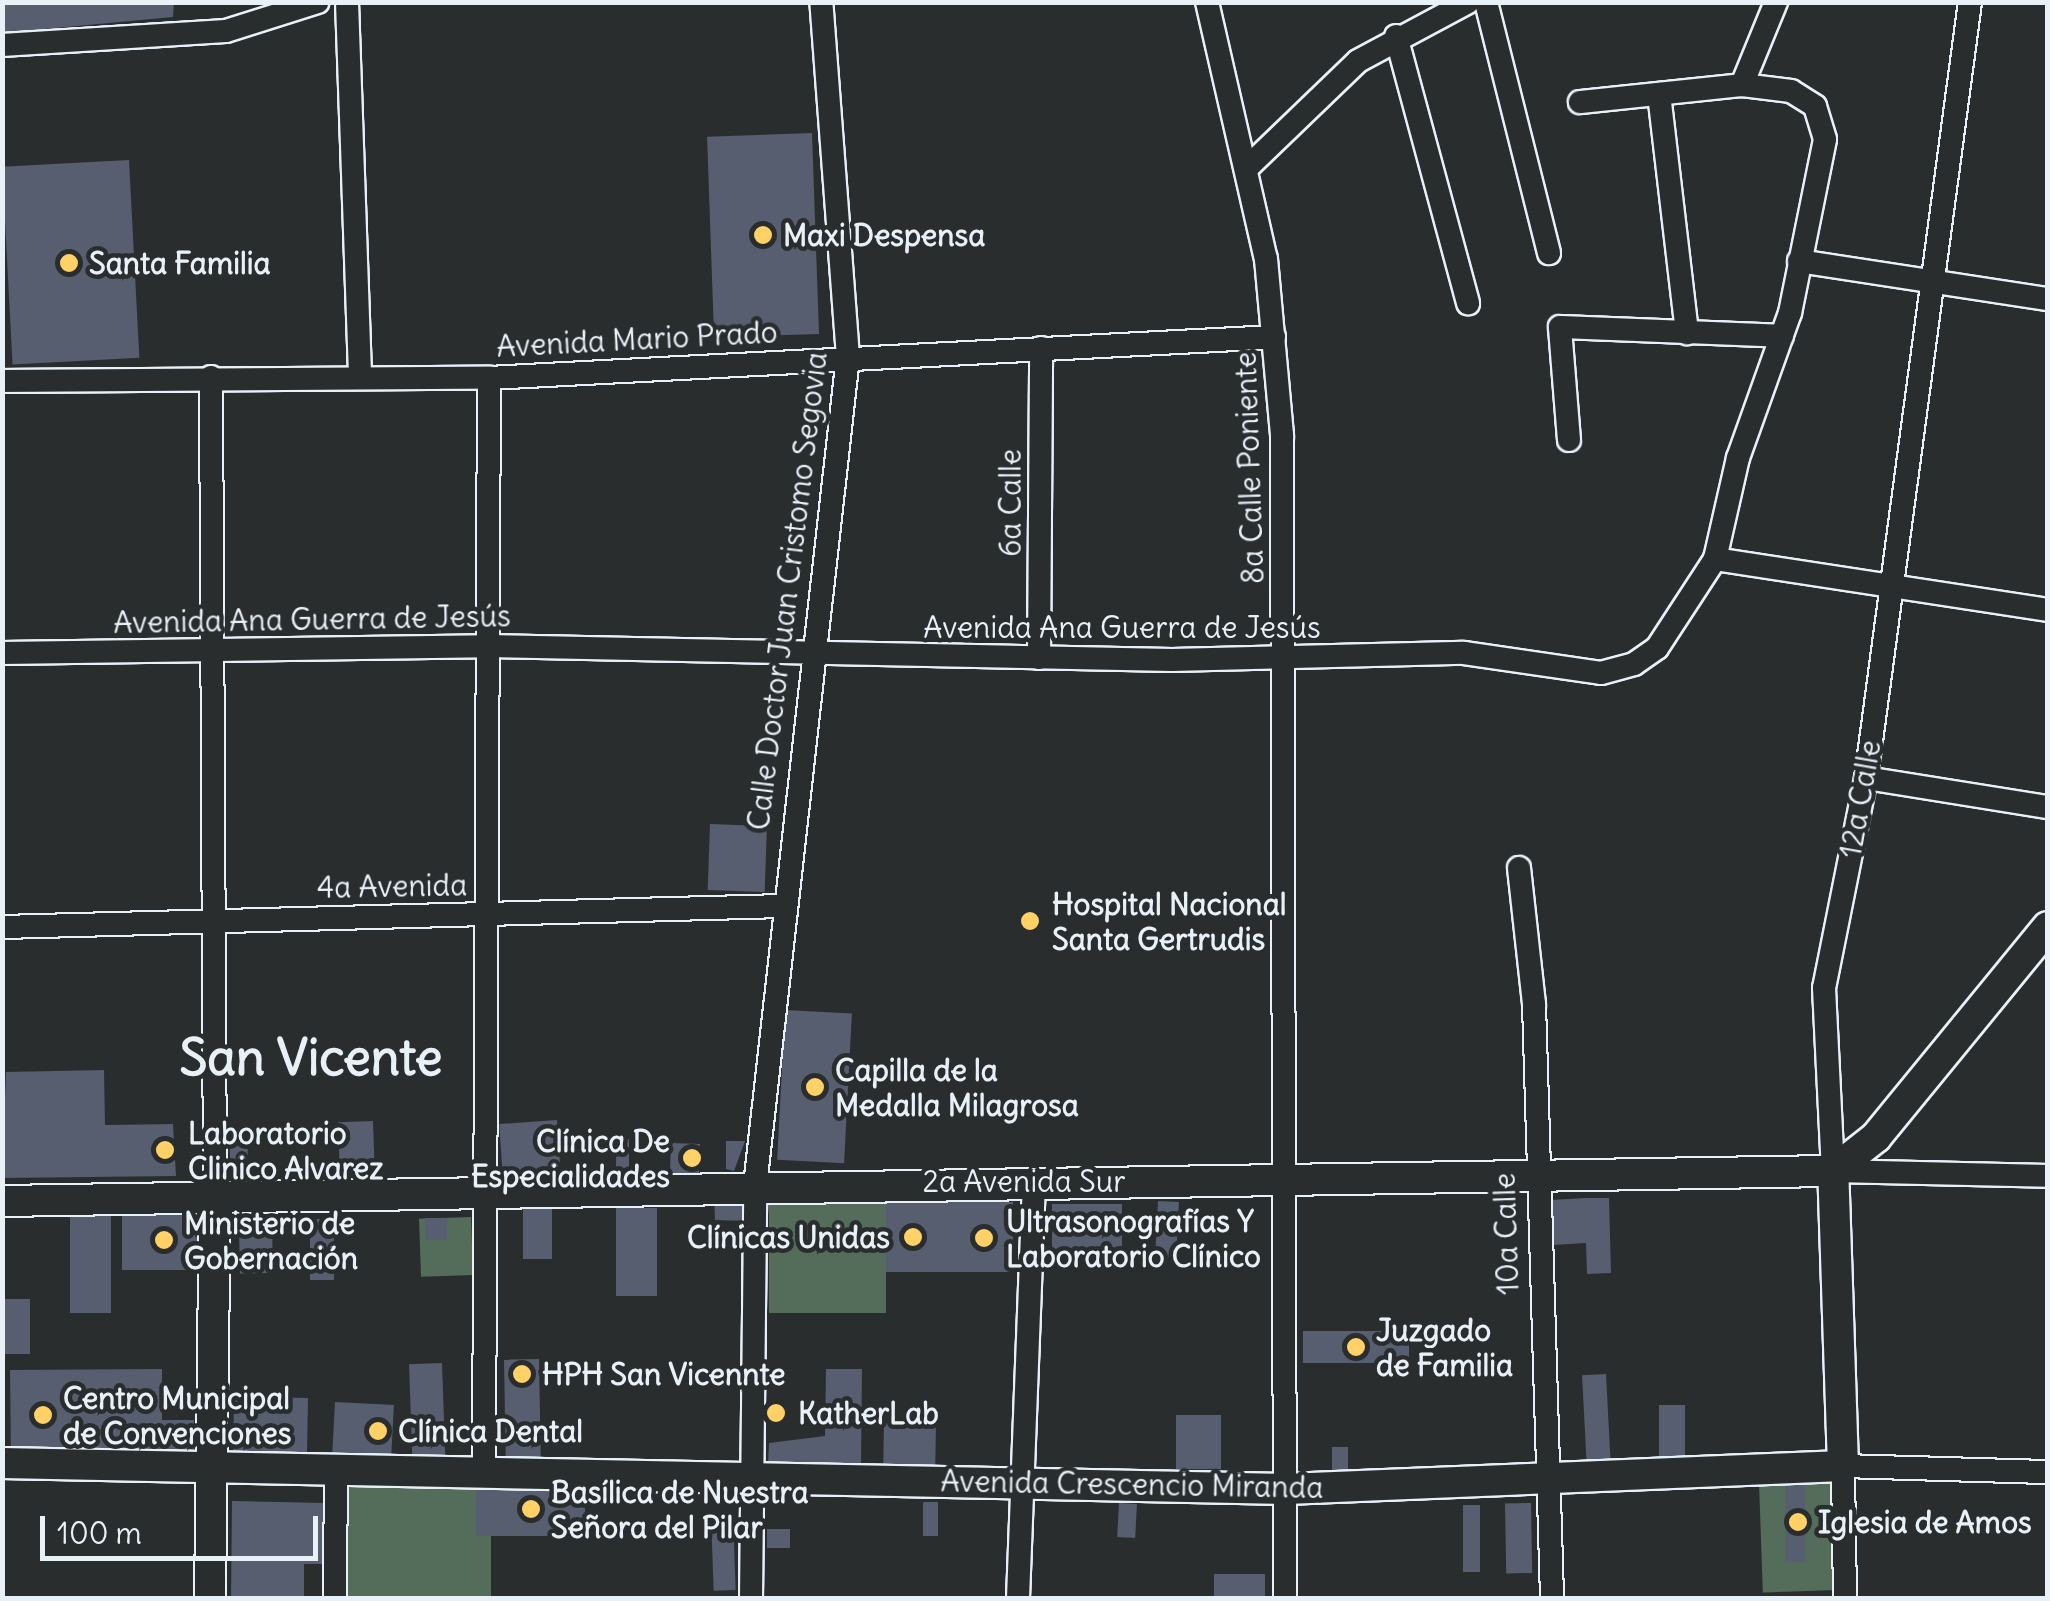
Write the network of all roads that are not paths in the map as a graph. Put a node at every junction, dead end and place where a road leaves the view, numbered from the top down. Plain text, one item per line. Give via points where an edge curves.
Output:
1 (318, 2) edge
2 (346, 2) edge
3 (821, 2) edge
4 (1207, 2) edge
5 (1468, 2) edge
6 (1486, 2) edge
7 (1776, 2) edge
8 (1970, 2) edge
9 (1396, 36) junction
10 (2, 46) edge
11 (1742, 86) junction
12 (1660, 94) junction
13 (1580, 102) dead end
14 (1250, 166) junction
15 (1548, 252) dead end
16 (1798, 261) junction
17 (1938, 281) junction
18 (2048, 299) edge
19 (1468, 303) dead end
20 (1687, 333) junction
21 (1782, 336) junction
22 (1274, 337) junction
23 (1041, 348) junction
24 (848, 357) junction
25 (360, 376) junction
26 (211, 377) junction
27 (489, 378) junction
28 (2, 381) edge
29 (1569, 440) dead end
30 (1715, 559) junction
31 (1894, 584) junction
32 (2048, 610) edge
33 (486, 646) junction
34 (210, 648) junction
35 (2, 653) edge
36 (808, 654) junction
37 (1040, 658) junction
38 (1284, 660) junction
39 (1866, 778) junction
40 (2048, 807) edge
41 (1520, 868) dead end
42 (782, 906) junction
43 (483, 914) junction
44 (215, 920) junction
45 (2, 927) edge
46 (2048, 928) edge
47 (1833, 1171) junction
48 (2048, 1176) edge
49 (1533, 1180) junction
50 (1034, 1181) junction
51 (1284, 1181) junction
52 (754, 1186) junction
53 (485, 1194) junction
54 (215, 1197) junction
55 (2, 1201) edge
56 (2, 1464) edge
57 (1844, 1466) junction
58 (216, 1469) junction
59 (336, 1470) junction
60 (484, 1470) junction
61 (2048, 1472) edge
62 (750, 1479) junction
63 (1546, 1482) junction
64 (1021, 1483) junction
65 (1286, 1489) junction
66 (210, 1598) edge
67 (335, 1598) edge
68 (751, 1598) edge
69 (1018, 1598) edge
70 (1284, 1598) edge
71 (1552, 1598) edge
72 (1845, 1598) edge

1 - 10 street via 226,31
2 - 25 street via 356,107
3 - 24 street, Calle Doctor Juan Cristomo Segovia
4 - 14 street, 8a Calle Poniente
5 - 9 street
6 - 15 street
7 - 11 street
8 - 17 street, 12a Calle
9 - 14 street
9 - 19 street
11 - 12 street
11 - 16 street, Avenida Ana Guerra de Jesús via 1790,91 1815,106 1826,158
12 - 13 street
12 - 20 street
14 - 22 street, 8a Calle Poniente
16 - 17 street
16 - 21 street, Avenida Ana Guerra de Jesús
17 - 18 street
17 - 31 street, 12a Calle
20 - 21 street
20 - 29 street via 1560,327
21 - 30 street, Avenida Ana Guerra de Jesús
22 - 23 street, Avenida Mario Prado
22 - 38 street, 8a Calle Poniente
23 - 24 street, Avenida Mario Prado
23 - 37 street, 6a Calle
24 - 27 street, Avenida Mario Prado
24 - 36 street, Calle Doctor Juan Cristomo Segovia
25 - 26 street, Avenida Mario Prado
25 - 27 street, Avenida Mario Prado
26 - 28 street, Avenida Mario Prado
26 - 34 street
27 - 33 street
30 - 31 street
30 - 38 street, Avenida Ana Guerra de Jesús via 1657,648 1601,673 1464,653
31 - 32 street
31 - 39 street, 12a Calle
33 - 34 street, Avenida Ana Guerra de Jesús
33 - 36 street, Avenida Ana Guerra de Jesús
33 - 43 street
34 - 35 street, Avenida Ana Guerra de Jesús
34 - 44 street
36 - 37 street, Avenida Ana Guerra de Jesús
36 - 42 street, Calle Doctor Juan Cristomo Segovia
37 - 38 street, Avenida Ana Guerra de Jesús
38 - 51 street, 8a Calle Poniente
39 - 40 street
39 - 47 street, 12a Calle via 1824,988
41 - 49 street, 10a Calle via 1534,1004
42 - 43 street, 4a Avenida
42 - 52 street, Calle Doctor Juan Cristomo Segovia
43 - 44 street, 4a Avenida
43 - 53 street
44 - 45 street, 4a Avenida
44 - 54 street
46 - 47 main road via 1876,1137
47 - 48 street
47 - 49 main road, 2a Avenida Sur
47 - 57 main road, 12a Calle
49 - 51 main road, 2a Avenida Sur
49 - 63 street, 10a Calle
50 - 51 main road, 2a Avenida Sur
50 - 52 main road, 2a Avenida Sur
50 - 64 street
51 - 65 street, 8a Calle Poniente
52 - 53 main road, 2a Avenida Sur
52 - 62 street, Calle Doctor Juan Cristomo Segovia
53 - 54 main road, 2a Avenida Sur
53 - 60 street
54 - 55 main road, 2a Avenida Sur
54 - 58 main road
56 - 58 main road, Avenida Crescencio Miranda
57 - 61 street, Avenida Crescencio Miranda
57 - 63 main road, Avenida Crescencio Miranda
57 - 72 street, 12a Calle
58 - 59 main road, Avenida Crescencio Miranda
58 - 66 main road
59 - 60 main road, Avenida Crescencio Miranda
59 - 67 street
60 - 62 main road, Avenida Crescencio Miranda
62 - 64 main road, Avenida Crescencio Miranda
62 - 68 street, Calle Doctor Juan Cristomo Segovia
63 - 65 main road, Avenida Crescencio Miranda
63 - 71 street, 10a Calle
64 - 65 main road, Avenida Crescencio Miranda
64 - 69 street
65 - 70 street, 8a Calle Poniente

